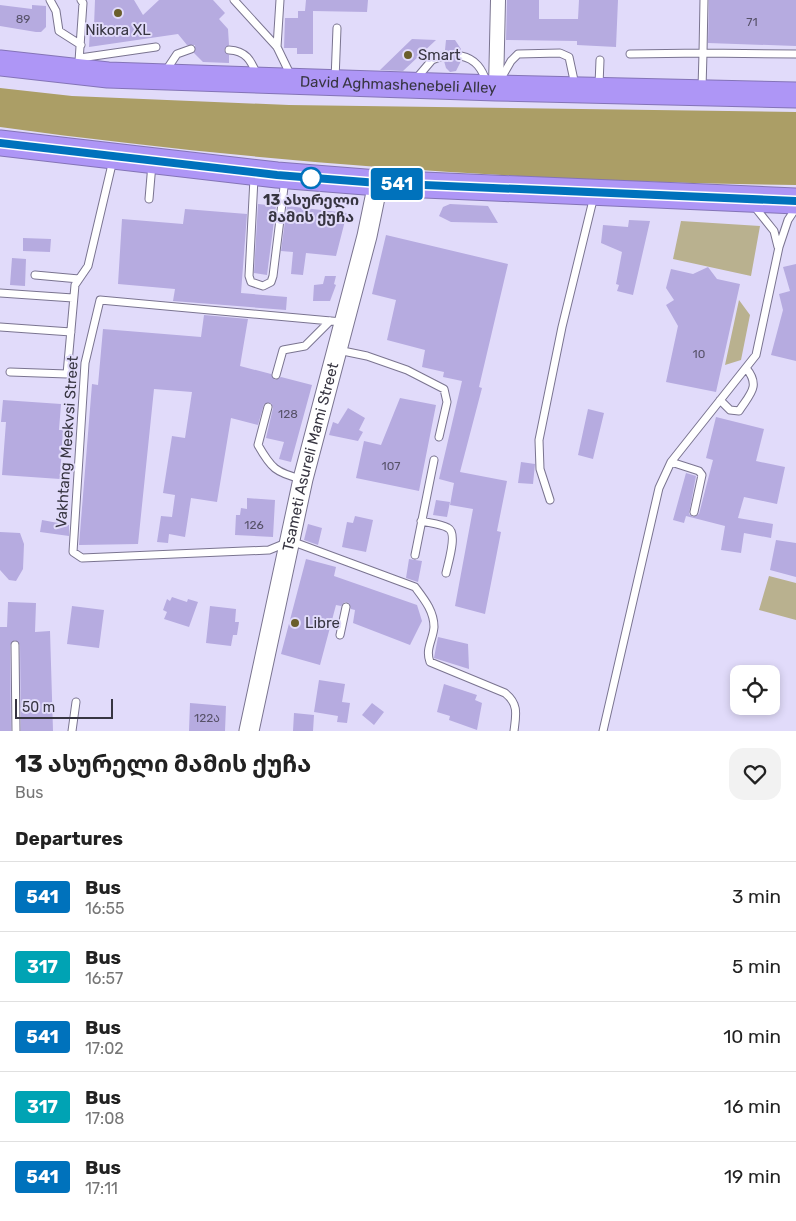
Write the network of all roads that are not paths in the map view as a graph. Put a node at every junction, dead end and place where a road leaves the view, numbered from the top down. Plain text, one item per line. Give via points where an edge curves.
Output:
1 (50, 0) edge
2 (81, 0) edge
3 (234, 0) edge
4 (280, 0) edge
5 (498, 0) edge
6 (704, 0) edge
7 (337, 28) dead end
8 (81, 45) junction
9 (156, 47) dead end
10 (277, 47) junction
11 (191, 49) dead end
12 (229, 50) dead end
13 (702, 53) junction
14 (630, 54) dead end
15 (796, 54) edge
16 (444, 55) dead end
17 (461, 56) dead end
18 (600, 60) dead end
19 (0, 63) edge
20 (79, 65) junction
21 (162, 76) junction
22 (259, 80) junction
23 (293, 81) junction
24 (335, 82) junction
25 (412, 85) junction
26 (493, 88) junction
27 (587, 90) junction
28 (702, 93) junction
29 (796, 95) edge
30 (0, 143) edge
31 (114, 157) junction
32 (152, 161) junction
33 (254, 172) junction
34 (285, 176) junction
35 (378, 183) junction
36 (595, 193) junction
37 (149, 199) dead end
38 (749, 200) junction
39 (796, 201) edge
40 (796, 208) edge
41 (778, 247) junction
42 (34, 275) dead end
43 (79, 279) junction
44 (0, 293) edge
45 (73, 298) junction
46 (338, 322) junction
47 (0, 327) edge
48 (71, 332) junction
49 (337, 350) junction
50 (746, 368) junction
51 (10, 372) dead end
52 (276, 375) dead end
53 (720, 400) junction
54 (268, 406) dead end
55 (439, 437) dead end
56 (434, 460) dead end
57 (671, 462) junction
58 (303, 480) junction
59 (550, 500) dead end
60 (694, 512) dead end
61 (421, 521) junction
62 (291, 541) junction
63 (415, 555) dead end
64 (446, 573) dead end
65 (346, 607) dead end
66 (340, 635) dead end
67 (15, 645) dead end
68 (76, 702) dead end
69 (16, 731) edge
70 (72, 731) edge
71 (248, 731) edge
72 (514, 731) edge
73 (603, 731) edge

1 - 8 lane via 56,11 59,31
2 - 8 lane
3 - 10 lane
4 - 10 lane
5 - 26 street
6 - 13 lane
7 - 24 lane
8 - 20 lane
9 - 20 lane
10 - 23 lane
11 - 21 lane via 177,54
12 - 22 lane via 251,58
13 - 14 lane
13 - 15 lane
13 - 28 lane
16 - 25 lane via 432,60
17 - 26 lane via 478,65
18 - 27 lane
19 - 20 highway, David Aghmashenebeli Alley
20 - 21 highway, David Aghmashenebeli Alley
21 - 22 highway, David Aghmashenebeli Alley
22 - 23 highway, David Aghmashenebeli Alley
23 - 24 highway, David Aghmashenebeli Alley
24 - 25 highway, David Aghmashenebeli Alley
25 - 26 highway, David Aghmashenebeli Alley
26 - 27 highway, David Aghmashenebeli Alley
26 - 27 lane via 518,54 560,53 569,57
27 - 28 highway, David Aghmashenebeli Alley
28 - 29 highway, David Aghmashenebeli Alley
30 - 31 highway
31 - 32 highway
31 - 43 lane via 88,266
32 - 33 highway
32 - 37 lane
33 - 34 highway
33 - 34 lane via 249,280 255,285 267,286 273,276
34 - 35 highway
35 - 36 highway
35 - 46 street, Tsameti Asureli Mami Street via 368,236
36 - 38 highway
36 - 59 lane via 562,327 539,440 540,469
38 - 39 highway
38 - 41 lane via 774,232
40 - 41 lane
41 - 50 lane via 756,356
42 - 43 lane
43 - 45 lane
44 - 45 lane
45 - 48 lane
46 - 49 street, Tsameti Asureli Mami Street
46 - 52 lane via 305,346 283,350
46 - 62 lane, Vakhtang Meekvsi Street via 100,300 85,364 73,552 82,558 269,550
47 - 48 lane
48 - 51 lane via 67,374
49 - 55 lane via 407,370 444,389 447,402
49 - 58 street, Tsameti Asureli Mami Street
50 - 53 lane
50 - 53 lane via 753,376 754,384 739,411 730,410
53 - 57 lane
54 - 58 lane via 258,445 269,465 282,474
56 - 61 lane
57 - 60 lane via 699,471 702,475
57 - 73 lane via 659,488
58 - 62 street, Tsameti Asureli Mami Street
61 - 63 lane
61 - 64 lane via 448,527 452,531
62 - 71 street, Tsameti Asureli Mami Street
62 - 72 lane via 356,569 415,587 432,615 434,627 427,654 430,662 505,693 514,700
65 - 66 lane
67 - 69 lane
68 - 70 lane

